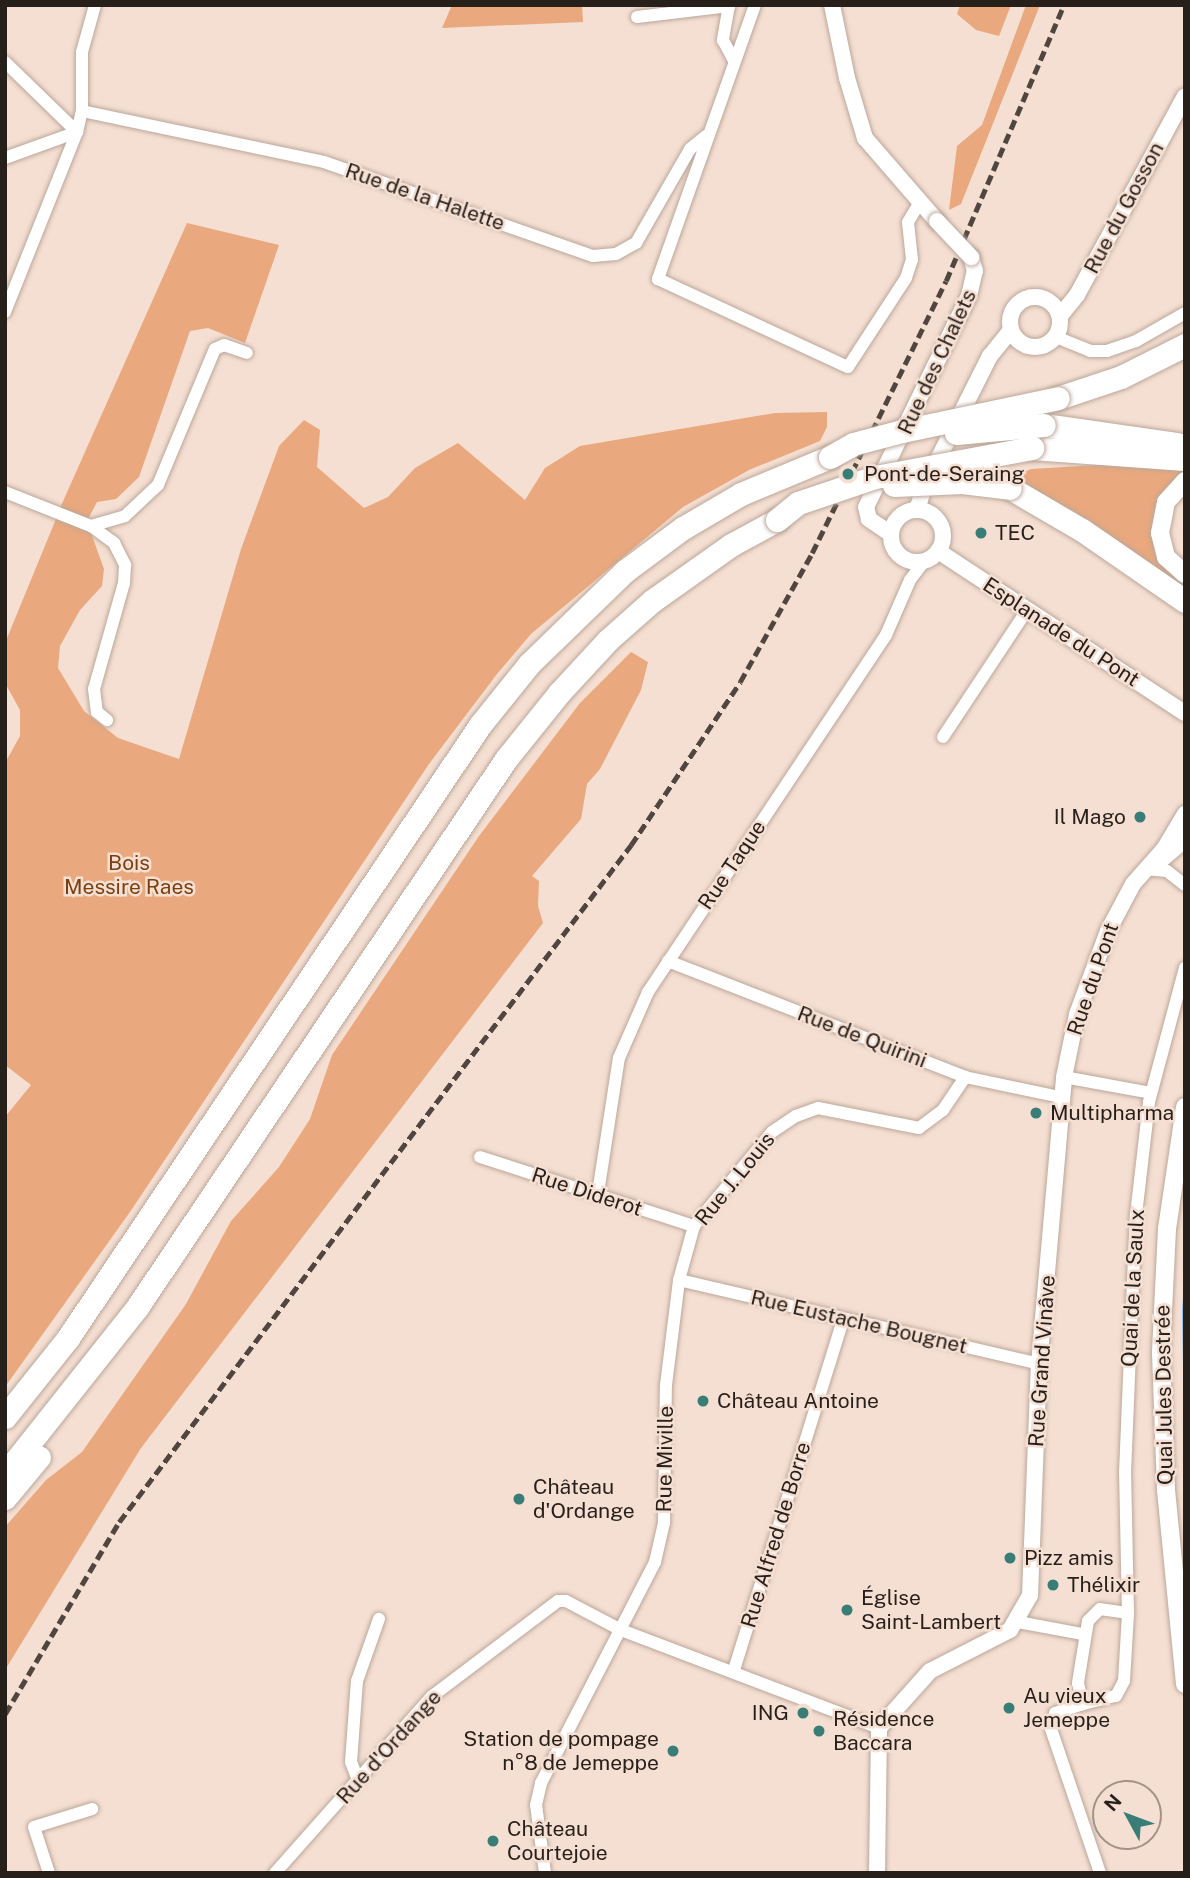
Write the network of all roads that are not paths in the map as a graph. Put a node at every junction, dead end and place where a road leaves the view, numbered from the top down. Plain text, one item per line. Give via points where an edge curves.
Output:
1 (95, 5) edge
2 (755, 5) edge
3 (832, 5) edge
4 (729, 6) edge
5 (637, 17) dead end
6 (734, 61) junction
7 (5, 62) edge
8 (1185, 96) edge
9 (82, 111) junction
10 (77, 132) junction
11 (706, 136) junction
12 (5, 158) edge
13 (920, 202) junction
14 (5, 312) edge
15 (1185, 313) edge
16 (1060, 316) junction
17 (1011, 330) junction
18 (1056, 337) junction
19 (1185, 345) edge
20 (247, 353) dead end
21 (1185, 446) edge
22 (830, 457) junction
23 (1185, 459) edge
24 (1185, 481) edge
25 (5, 492) edge
26 (917, 510) junction
27 (778, 520) junction
28 (92, 526) junction
29 (891, 534) junction
30 (931, 555) junction
31 (1185, 574) edge
32 (1185, 601) edge
33 (1027, 610) junction
34 (1185, 713) edge
35 (107, 720) dead end
36 (943, 737) dead end
37 (1185, 814) edge
38 (1181, 848) edge
39 (1144, 869) junction
40 (1185, 885) edge
41 (668, 961) junction
42 (1185, 968) edge
43 (965, 1077) junction
44 (1064, 1077) junction
45 (1151, 1093) junction
46 (1060, 1097) junction
47 (1185, 1107) edge
48 (481, 1157) dead end
49 (598, 1193) junction
50 (694, 1226) junction
51 (679, 1280) junction
52 (138, 1306) junction
53 (843, 1320) junction
54 (1039, 1364) junction
55 (5, 1417) edge
56 (5, 1474) edge
57 (5, 1498) edge
58 (1128, 1613) junction
59 (379, 1619) dead end
60 (1018, 1622) junction
61 (621, 1630) junction
62 (1083, 1634) junction
63 (734, 1670) junction
64 (1185, 1684) edge
65 (1083, 1704) junction
66 (879, 1728) junction
67 (358, 1780) junction
68 (92, 1809) dead end
69 (49, 1873) edge
70 (275, 1873) edge
71 (545, 1873) edge
72 (877, 1873) edge
73 (1100, 1873) edge

1 - 9 street via 81,63
2 - 6 street
3 - 13 street, Rue des Chalets via 846,78 865,138
4 - 5 street
4 - 6 street via 723,40
6 - 11 street
7 - 10 street
8 - 16 street, Rue du Gosson via 1077,295
9 - 10 street
9 - 11 street, Rue de la Halette via 324,162 593,256 616,254 636,243 690,149
10 - 12 street
10 - 14 street
11 - 13 street via 658,279 842,367 853,364 910,268 908,222
13 - 29 street, Rue des Chalets, bridge via 971,257 975,271 970,296 866,507 869,519
15 - 18 street via 1136,341 1107,351 1084,349
16 - 17 street via 1045,299 1029,298 1015,306
16 - 18 street
17 - 18 street via 1019,341 1032,347
17 - 26 street via 990,356 923,487
19 - 22 highway, bridge via 1121,377 1058,398 853,444
20 - 28 street via 224,345 215,349 153,492 125,516
21 - 22 highway, bridge via 1044,425 966,431
22 - 55 highway via 741,494 683,528 625,571 529,664 480,725 68,1338
23 - 27 highway, bridge via 1032,448 875,477 798,503
24 - 31 main road via 1166,502 1160,533 1166,557
25 - 28 street
26 - 29 street via 896,520
26 - 30 street via 940,524
27 - 32 highway, bridge via 885,487 917,482 1010,488 1082,530
27 - 52 highway via 731,545 652,601 559,693 506,759
28 - 35 street via 114,542 125,565 124,583 93,689 97,712
29 - 30 street, Esplanade du Pont via 898,554 910,561
30 - 33 street, Esplanade du Pont
30 - 41 street, Rue Taque via 910,580 886,635
33 - 34 street, Esplanade du Pont
33 - 36 street
37 - 39 street, Rue du Pont via 1164,849
38 - 39 street
39 - 40 street via 1167,871
39 - 44 street, Rue du Pont via 1097,956 1077,1014
41 - 43 street, Rue de Quirini
41 - 49 street, Rue Taque via 648,992 619,1058
42 - 45 street, Quai de la Saulx
43 - 46 street, Rue de Quirini
43 - 50 street, Rue J. Louis via 943,1110 919,1128 818,1108 796,1116 772,1132
44 - 45 street
44 - 46 street, Rue du Pont
45 - 58 street, Quai de la Saulx via 1131,1307 1125,1473
46 - 54 street, Rue Grand Vinâve
47 - 64 main road, Quai Jules Destrée via 1167,1229 1161,1364 1167,1502
48 - 49 street, Rue Diderot
49 - 50 street, Rue Diderot
50 - 51 street, Rue J. Louis
51 - 53 street, Rue Eustache Bougnet
51 - 61 street, Rue Miville via 666,1385 664,1523 655,1562
52 - 56 highway
52 - 57 highway via 122,1343
53 - 54 street, Rue Eustache Bougnet
53 - 63 street, Rue Alfred de Borre
54 - 60 street, Rue Grand Vinâve via 1030,1596
58 - 62 street via 1096,1611
58 - 65 street, Quai de la Saulx via 1122,1690 1116,1696
59 - 67 street via 357,1681 351,1762
60 - 62 street
60 - 66 street via 1001,1636 930,1671
61 - 63 street, Rue d'Ordange
61 - 67 street, Rue d'Ordange via 566,1601 550,1605 431,1697
61 - 71 street, Rue Miville via 541,1783 536,1805
62 - 65 street via 1078,1683
63 - 66 street, Rue d'Ordange
65 - 73 street via 1055,1713 1051,1729
66 - 72 street
67 - 70 street, Rue d'Ordange
68 - 69 street via 34,1827

